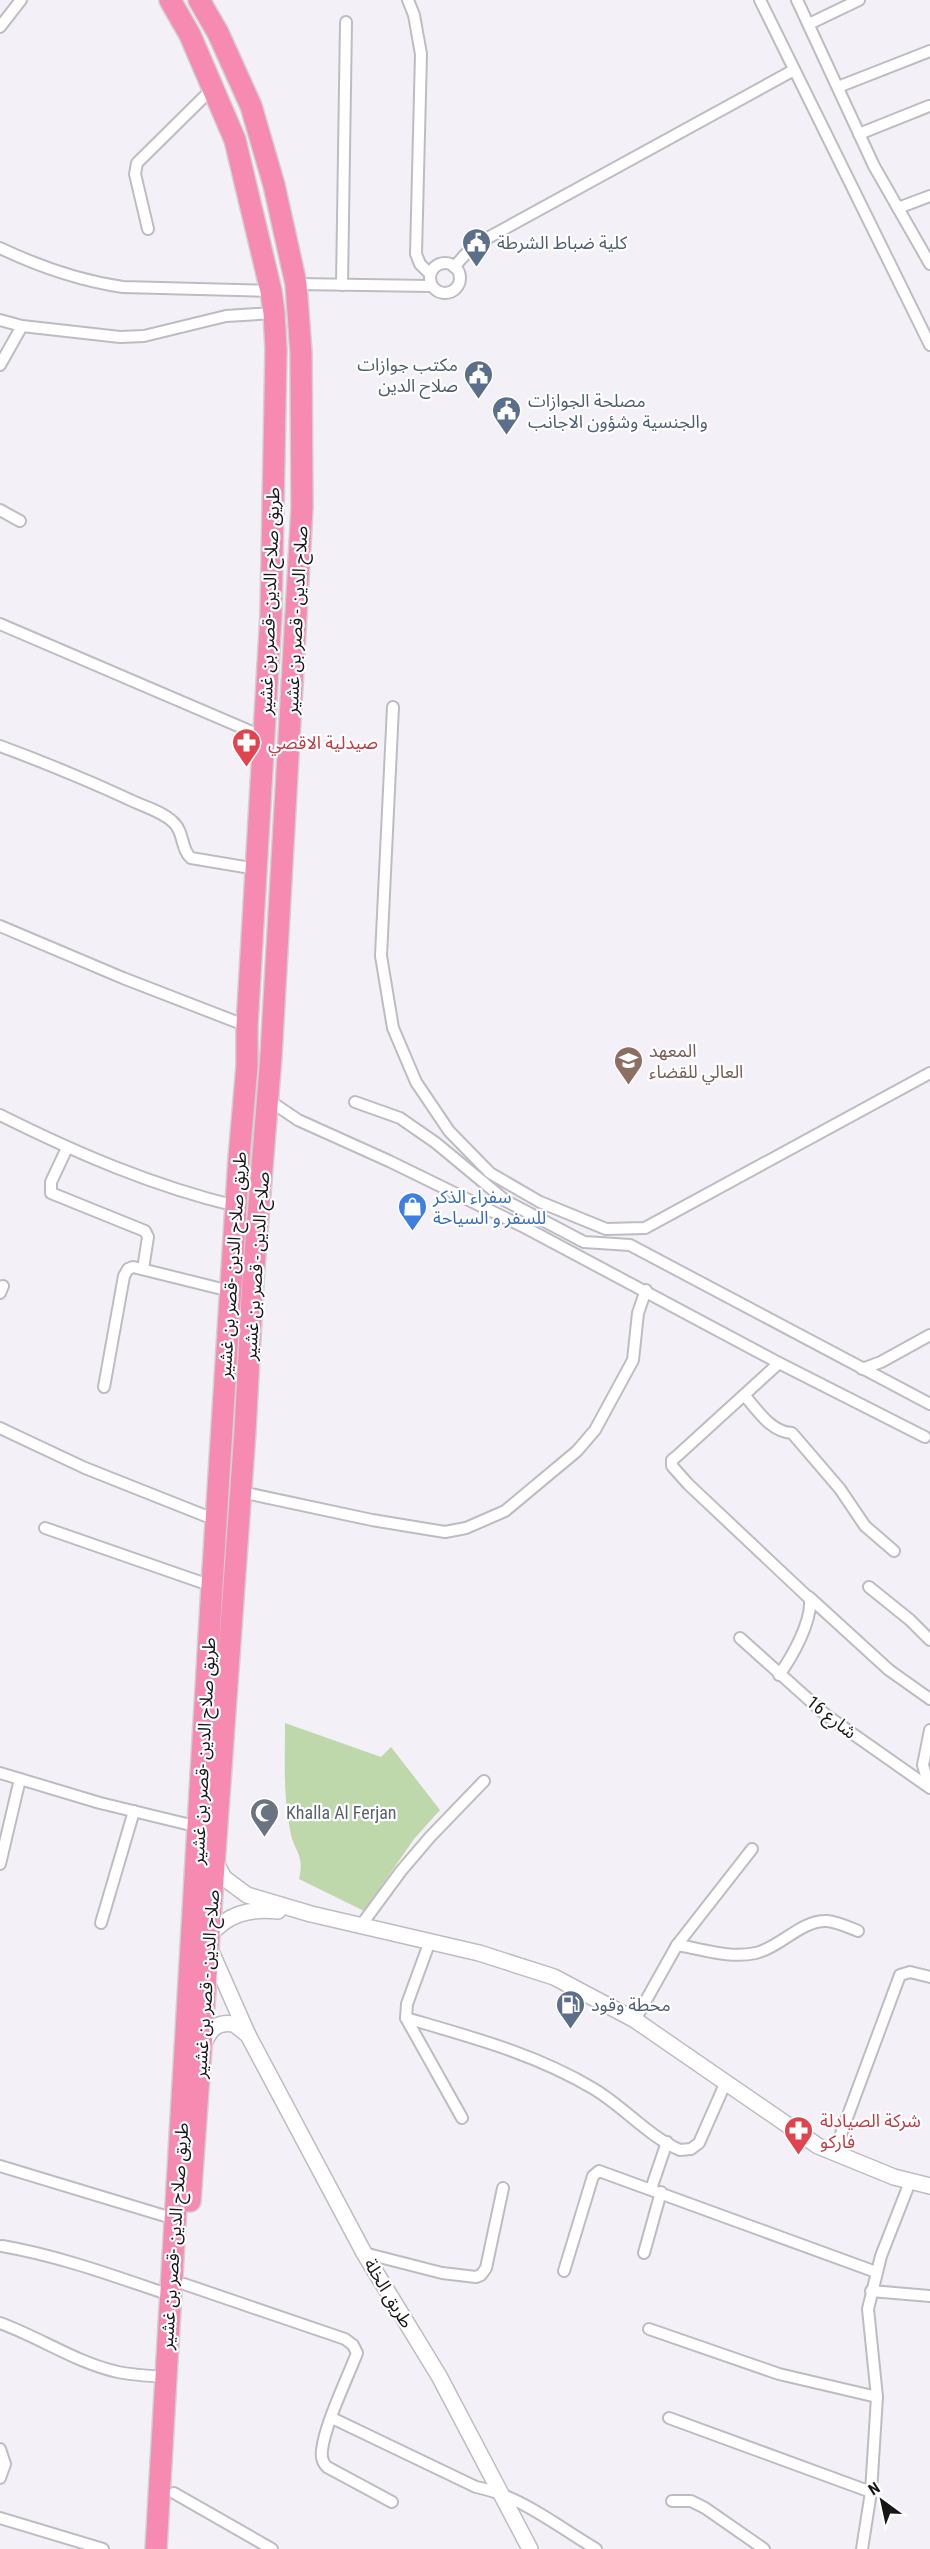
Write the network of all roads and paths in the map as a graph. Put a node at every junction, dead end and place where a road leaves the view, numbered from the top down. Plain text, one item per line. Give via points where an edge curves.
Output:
1 (21, 0) edge
2 (170, 0) edge
3 (199, 0) edge
4 (408, 0) edge
5 (760, 0) edge
6 (797, 0) edge
7 (859, 0) edge
8 (4, 14) edge
9 (346, 22) dead end
10 (809, 24) junction
11 (0, 27) edge
12 (930, 51) edge
13 (794, 70) junction
14 (214, 87) junction
15 (837, 87) junction
16 (929, 106) edge
17 (859, 134) junction
18 (930, 196) edge
19 (898, 208) junction
20 (148, 229) dead end
21 (0, 248) edge
22 (930, 264) edge
23 (454, 267) junction
24 (431, 280) junction
25 (296, 284) junction
26 (342, 285) junction
27 (271, 291) junction
28 (274, 314) junction
29 (0, 320) edge
30 (22, 326) junction
31 (930, 345) edge
32 (0, 365) edge
33 (0, 510) edge
34 (20, 521) dead end
35 (0, 624) edge
36 (393, 706) dead end
37 (264, 737) junction
38 (0, 746) edge
39 (257, 869) junction
40 (0, 926) edge
41 (247, 1031) junction
42 (272, 1035) junction
43 (930, 1073) edge
44 (355, 1102) dead end
45 (267, 1104) junction
46 (243, 1113) junction
47 (0, 1115) edge
48 (67, 1148) junction
49 (236, 1206) junction
50 (143, 1269) junction
51 (646, 1290) junction
52 (230, 1291) junction
53 (930, 1335) edge
54 (779, 1363) junction
55 (862, 1369) junction
56 (104, 1387) dead end
57 (745, 1396) junction
58 (930, 1404) edge
59 (0, 1428) edge
60 (925, 1437) dead end
61 (241, 1492) junction
62 (216, 1521) junction
63 (45, 1528) dead end
64 (894, 1551) dead end
65 (212, 1587) junction
66 (869, 1587) dead end
67 (807, 1596) junction
68 (740, 1638) dead end
69 (930, 1640) edge
70 (779, 1675) junction
71 (930, 1699) edge
72 (930, 1730) edge
73 (0, 1773) edge
74 (20, 1779) junction
75 (484, 1781) dead end
76 (930, 1788) edge
77 (134, 1811) junction
78 (199, 1827) junction
79 (752, 1848) dead end
80 (215, 1861) junction
81 (0, 1863) edge
82 (311, 1914) junction
83 (101, 1923) dead end
84 (363, 1924) junction
85 (858, 1931) dead end
86 (208, 1940) junction
87 (430, 1941) junction
88 (677, 1946) junction
89 (930, 1977) edge
90 (406, 2018) junction
91 (635, 2020) junction
92 (248, 2035) junction
93 (202, 2048) junction
94 (725, 2084) junction
95 (462, 2118) dead end
96 (667, 2142) junction
97 (834, 2153) junction
98 (0, 2166) edge
99 (910, 2182) junction
100 (930, 2186) edge
101 (503, 2188) dead end
102 (656, 2190) junction
103 (175, 2219) junction
104 (2, 2246) dead end
105 (364, 2253) junction
106 (644, 2253) dead end
107 (564, 2271) dead end
108 (876, 2272) junction
109 (177, 2290) junction
110 (871, 2291) junction
111 (930, 2296) edge
112 (0, 2323) edge
113 (649, 2329) dead end
114 (165, 2376) junction
115 (877, 2397) junction
116 (332, 2418) junction
117 (669, 2418) dead end
118 (0, 2448) edge
119 (0, 2478) edge
120 (498, 2492) junction
121 (871, 2492) junction
122 (174, 2493) junction
123 (672, 2501) dead end
124 (392, 2502) dead end
125 (0, 2518) edge
126 (863, 2548) edge
127 (103, 2549) edge
128 (156, 2549) edge
129 (171, 2549) edge
130 (272, 2549) edge
131 (530, 2549) edge
132 (596, 2549) edge
133 (764, 2549) edge

1 - 8 street
2 - 14 highway, طريق صلاح الدين -قصر بن غشير
3 - 25 highway, صلاح الدين - قصر بن غشير via 250,106 274,185
4 - 24 street via 421,54 416,254
5 - 13 street
6 - 10 street
7 - 10 street
8 - 11 street
9 - 26 street
10 - 15 street
12 - 15 street
13 - 23 street via 473,246
13 - 31 street
14 - 20 street via 135,168
14 - 27 highway, طريق صلاح الدين -قصر بن غشير via 235,140
15 - 17 street
16 - 17 street
17 - 19 street
18 - 19 street
19 - 22 street
21 - 27 street via 29,262 106,285
23 - 24 street via 443,263 433,269
23 - 24 street via 460,277 452,292 440,293
24 - 26 street
25 - 26 street
25 - 42 highway, صلاح الدين - قصر بن غشير via 301,353 302,508
27 - 28 highway, طريق صلاح الدين -قصر بن غشير
28 - 30 street via 226,316 120,337
28 - 37 highway, طريق صلاح الدين -قصر بن غشير via 271,602
29 - 30 street
30 - 32 street
33 - 34 street
35 - 37 street
36 - 43 street via 381,956 393,1028 418,1086 449,1131 490,1173 540,1202 606,1229 645,1228
37 - 39 highway, طريق صلاح الدين -قصر بن غشير
38 - 39 street via 165,816 180,831 191,858
39 - 41 highway, طريق صلاح الدين -قصر بن غشير
40 - 41 street
41 - 42 highway via 254,1046 260,1047
41 - 46 highway, طريق صلاح الدين -قصر بن غشير
42 - 45 highway, صلاح الدين - قصر بن غشير
44 - 55 street via 400,1118 506,1201 584,1242 630,1245
45 - 46 highway via 254,1102
45 - 51 street
45 - 61 highway, صلاح الدين - قصر بن غشير
46 - 49 highway, طريق صلاح الدين -قصر بن غشير
47 - 48 street
48 - 49 street via 124,1171
48 - 50 street via 51,1182 51,1193 145,1231 148,1238
49 - 52 highway, طريق صلاح الدين -قصر بن غشير
50 - 52 street
50 - 56 street via 130,1268 124,1276
51 - 54 street
51 - 61 street via 638,1313 633,1360 595,1430 577,1451 492,1518 446,1532
52 - 62 highway, طريق صلاح الدين -قصر بن غشير
53 - 55 street
54 - 57 street
54 - 60 street
55 - 58 street
57 - 64 street via 775,1428 792,1433 840,1489 864,1526
57 - 67 street via 672,1460 672,1466
59 - 62 street via 85,1468
61 - 80 highway, صلاح الدين - قصر بن غشير
62 - 65 highway, طريق صلاح الدين -قصر بن غشير
63 - 65 street
65 - 78 highway, طريق صلاح الدين -قصر بن غشير
66 - 69 street
67 - 70 street via 811,1602 796,1649
67 - 71 street via 889,1670
68 - 70 street, شارع 16
70 - 76 street, شارع 16 via 826,1715
72 - 76 street via 924,1765
73 - 74 street
74 - 77 street
74 - 81 street
75 - 84 street via 401,1871
77 - 78 street
77 - 83 street
78 - 103 highway, طريق صلاح الدين -قصر بن غشير
79 - 88 street
80 - 82 street via 224,1878 238,1891
80 - 86 highway, صلاح الدين - قصر بن غشير
82 - 84 street
82 - 86 street via 250,1910 226,1920
84 - 87 street
85 - 88 street via 836,1922 817,1922 770,1948 738,1955
86 - 92 street, طريق الخلة
86 - 93 highway, صلاح الدين - قصر بن غشير
87 - 90 street via 407,2004
87 - 91 street via 554,1977
88 - 91 street
89 - 97 street via 910,1972 900,1975
90 - 95 street
90 - 96 street via 537,2060 595,2089
91 - 94 street
92 - 93 street via 234,2024 218,2024
92 - 105 street, طريق الخلة
93 - 109 highway, صلاح الدين - قصر بن غشير
94 - 96 street via 695,2147 680,2150
94 - 97 street
96 - 102 street
97 - 99 street
98 - 103 street
99 - 100 street
99 - 108 street
101 - 105 street via 486,2268 481,2275 442,2273
102 - 106 street
102 - 107 street via 595,2172
102 - 108 street
103 - 109 highway, طريق صلاح الدين -قصر بن غشير
104 - 109 street
105 - 120 street, طريق الخلة via 439,2376
108 - 110 street
109 - 114 highway, طريق صلاح الدين -قصر بن غشير
109 - 116 street via 353,2345 357,2353
109 - 122 highway, صلاح الدين - قصر بن غشير
110 - 111 street
110 - 115 street via 869,2337
112 - 114 street via 116,2372
113 - 115 street via 779,2374
114 - 128 highway, طريق صلاح الدين -قصر بن غشير
115 - 121 street
116 - 120 street via 476,2487
116 - 124 street via 322,2449 323,2463
117 - 121 street
118 - 119 street via 5,2464
120 - 131 street, طريق الخلة
120 - 132 street via 517,2499
121 - 126 street
122 - 129 highway, صلاح الدين - قصر بن غشير
122 - 130 street
123 - 133 street via 692,2501
125 - 127 street

